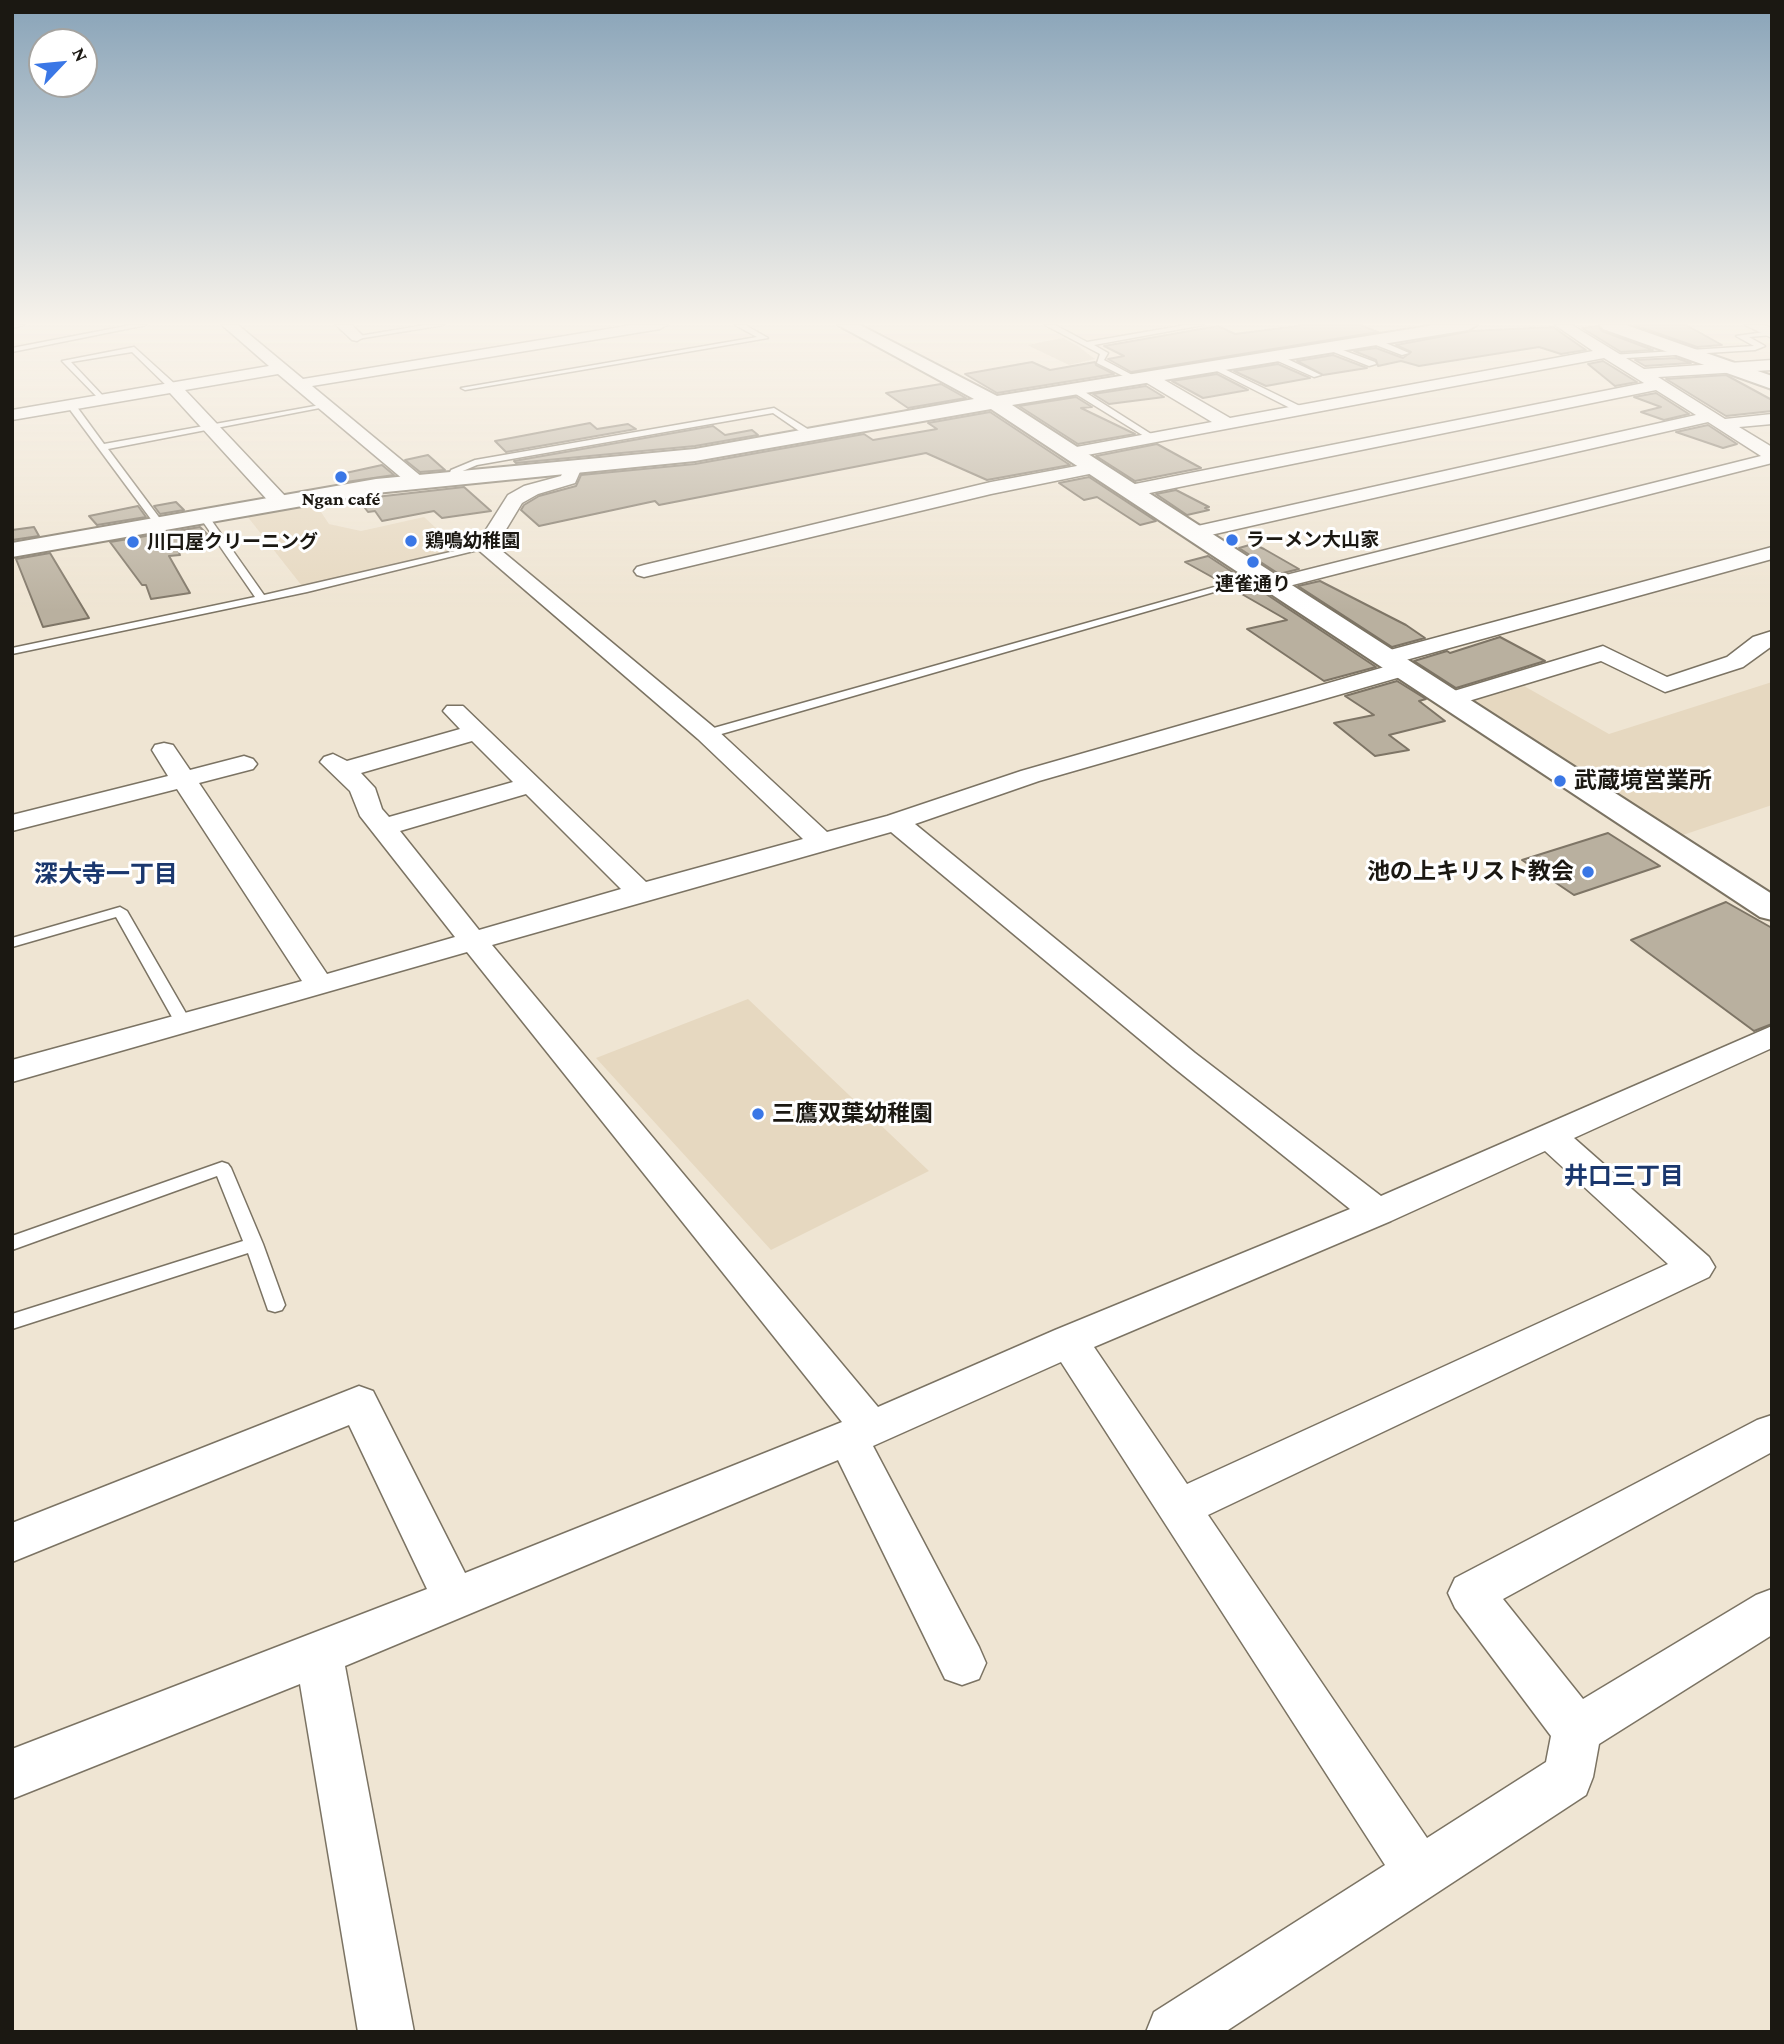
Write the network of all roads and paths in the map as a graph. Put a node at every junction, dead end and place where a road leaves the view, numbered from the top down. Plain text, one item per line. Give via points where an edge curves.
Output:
1 (82, 420) edge
2 (203, 420) edge
3 (246, 420) edge
4 (343, 420) edge
5 (715, 420) edge
6 (789, 420) edge
7 (892, 420) edge
8 (1022, 420) edge
9 (1124, 420) edge
10 (1221, 420) edge
11 (1247, 420) edge
12 (1481, 420) edge
13 (1713, 420) edge
14 (1715, 420) edge
15 (1228, 424) junction
16 (209, 427) junction
17 (811, 435) junction
18 (1154, 439) junction
19 (102, 447) junction
20 (1071, 453) junction
21 (1772, 456) edge
22 (573, 467) junction
23 (1093, 468) junction
24 (453, 477) junction
25 (416, 481) junction
26 (1129, 491) junction
27 (279, 501) junction
28 (204, 516) junction
29 (159, 524) junction
30 (1193, 533) junction
31 (485, 547) junction
32 (12, 550) edge
33 (1772, 553) edge
34 (644, 571) dead end
35 (1267, 581) junction
36 (261, 598) junction
37 (1772, 638) edge
38 (12, 651) edge
39 (1395, 663) junction
40 (1452, 699) junction
41 (455, 712) dead end
42 (476, 732) junction
43 (707, 734) junction
44 (164, 750) dead end
45 (244, 764) dead end
46 (184, 780) junction
47 (530, 785) junction
48 (896, 822) junction
49 (12, 823) edge
50 (384, 827) junction
51 (822, 843) junction
52 (640, 892) junction
53 (1772, 910) edge
54 (473, 941) junction
55 (12, 943) edge
56 (320, 986) junction
57 (183, 1022) junction
58 (1772, 1036) edge
59 (14, 1066) edge
60 (1551, 1137) junction
61 (1378, 1212) junction
62 (12, 1243) edge
63 (254, 1244) junction
64 (275, 1305) dead end
65 (12, 1322) edge
66 (1069, 1340) junction
67 (1772, 1432) edge
68 (859, 1433) junction
69 (1180, 1508) junction
70 (12, 1543) edge
71 (454, 1598) junction
72 (1772, 1611) edge
73 (319, 1654) junction
74 (962, 1663) dead end
75 (1577, 1730) junction
76 (12, 1774) edge
77 (1420, 1873) junction
78 (386, 2032) edge
79 (1174, 2032) edge

1 - 19 lane
2 - 16 street
3 - 16 lane
4 - 25 street
5 - 24 lane via 475,463 454,472
6 - 17 lane
7 - 17 main road
8 - 20 main road
9 - 18 lane
10 - 15 street
11 - 15 street
12 - 26 street
13 - 30 street
14 - 21 street
15 - 18 street
16 - 19 lane
16 - 27 street
17 - 22 main road via 695,455
18 - 20 street
19 - 29 lane
20 - 23 main road
21 - 35 street
22 - 24 main road
22 - 31 street via 569,479 515,499
23 - 26 main road
23 - 34 street
24 - 25 main road
25 - 27 main road
26 - 30 main road
27 - 28 main road
28 - 29 main road
28 - 36 lane
29 - 32 main road
30 - 35 main road
31 - 36 lane
31 - 43 street
33 - 39 street
35 - 39 main road
35 - 43 lane
36 - 38 lane
37 - 40 street via 1735,662 1665,685 1603,653
39 - 40 main road
39 - 48 street
40 - 53 main road
41 - 42 street
42 - 47 street
42 - 50 street via 339,766 362,788 369,810
43 - 51 street
44 - 46 street
45 - 46 street
46 - 49 street
46 - 56 street
47 - 50 street
47 - 52 street
48 - 51 street
48 - 61 street via 1184,1060
50 - 54 street
51 - 52 street
52 - 54 street
54 - 56 street
54 - 68 street
55 - 57 lane via 120,911
56 - 57 street
57 - 59 street
58 - 60 street
60 - 61 street
60 - 69 street via 1696,1267
61 - 66 street
62 - 63 lane via 222,1168
63 - 64 lane
63 - 65 lane
66 - 68 street
66 - 69 street
67 - 75 street via 1471,1593
68 - 71 street
68 - 74 street
69 - 77 street
70 - 71 street via 359,1403
71 - 73 street
72 - 75 street
73 - 76 street
73 - 78 street
75 - 77 street via 1568,1777
77 - 79 street

